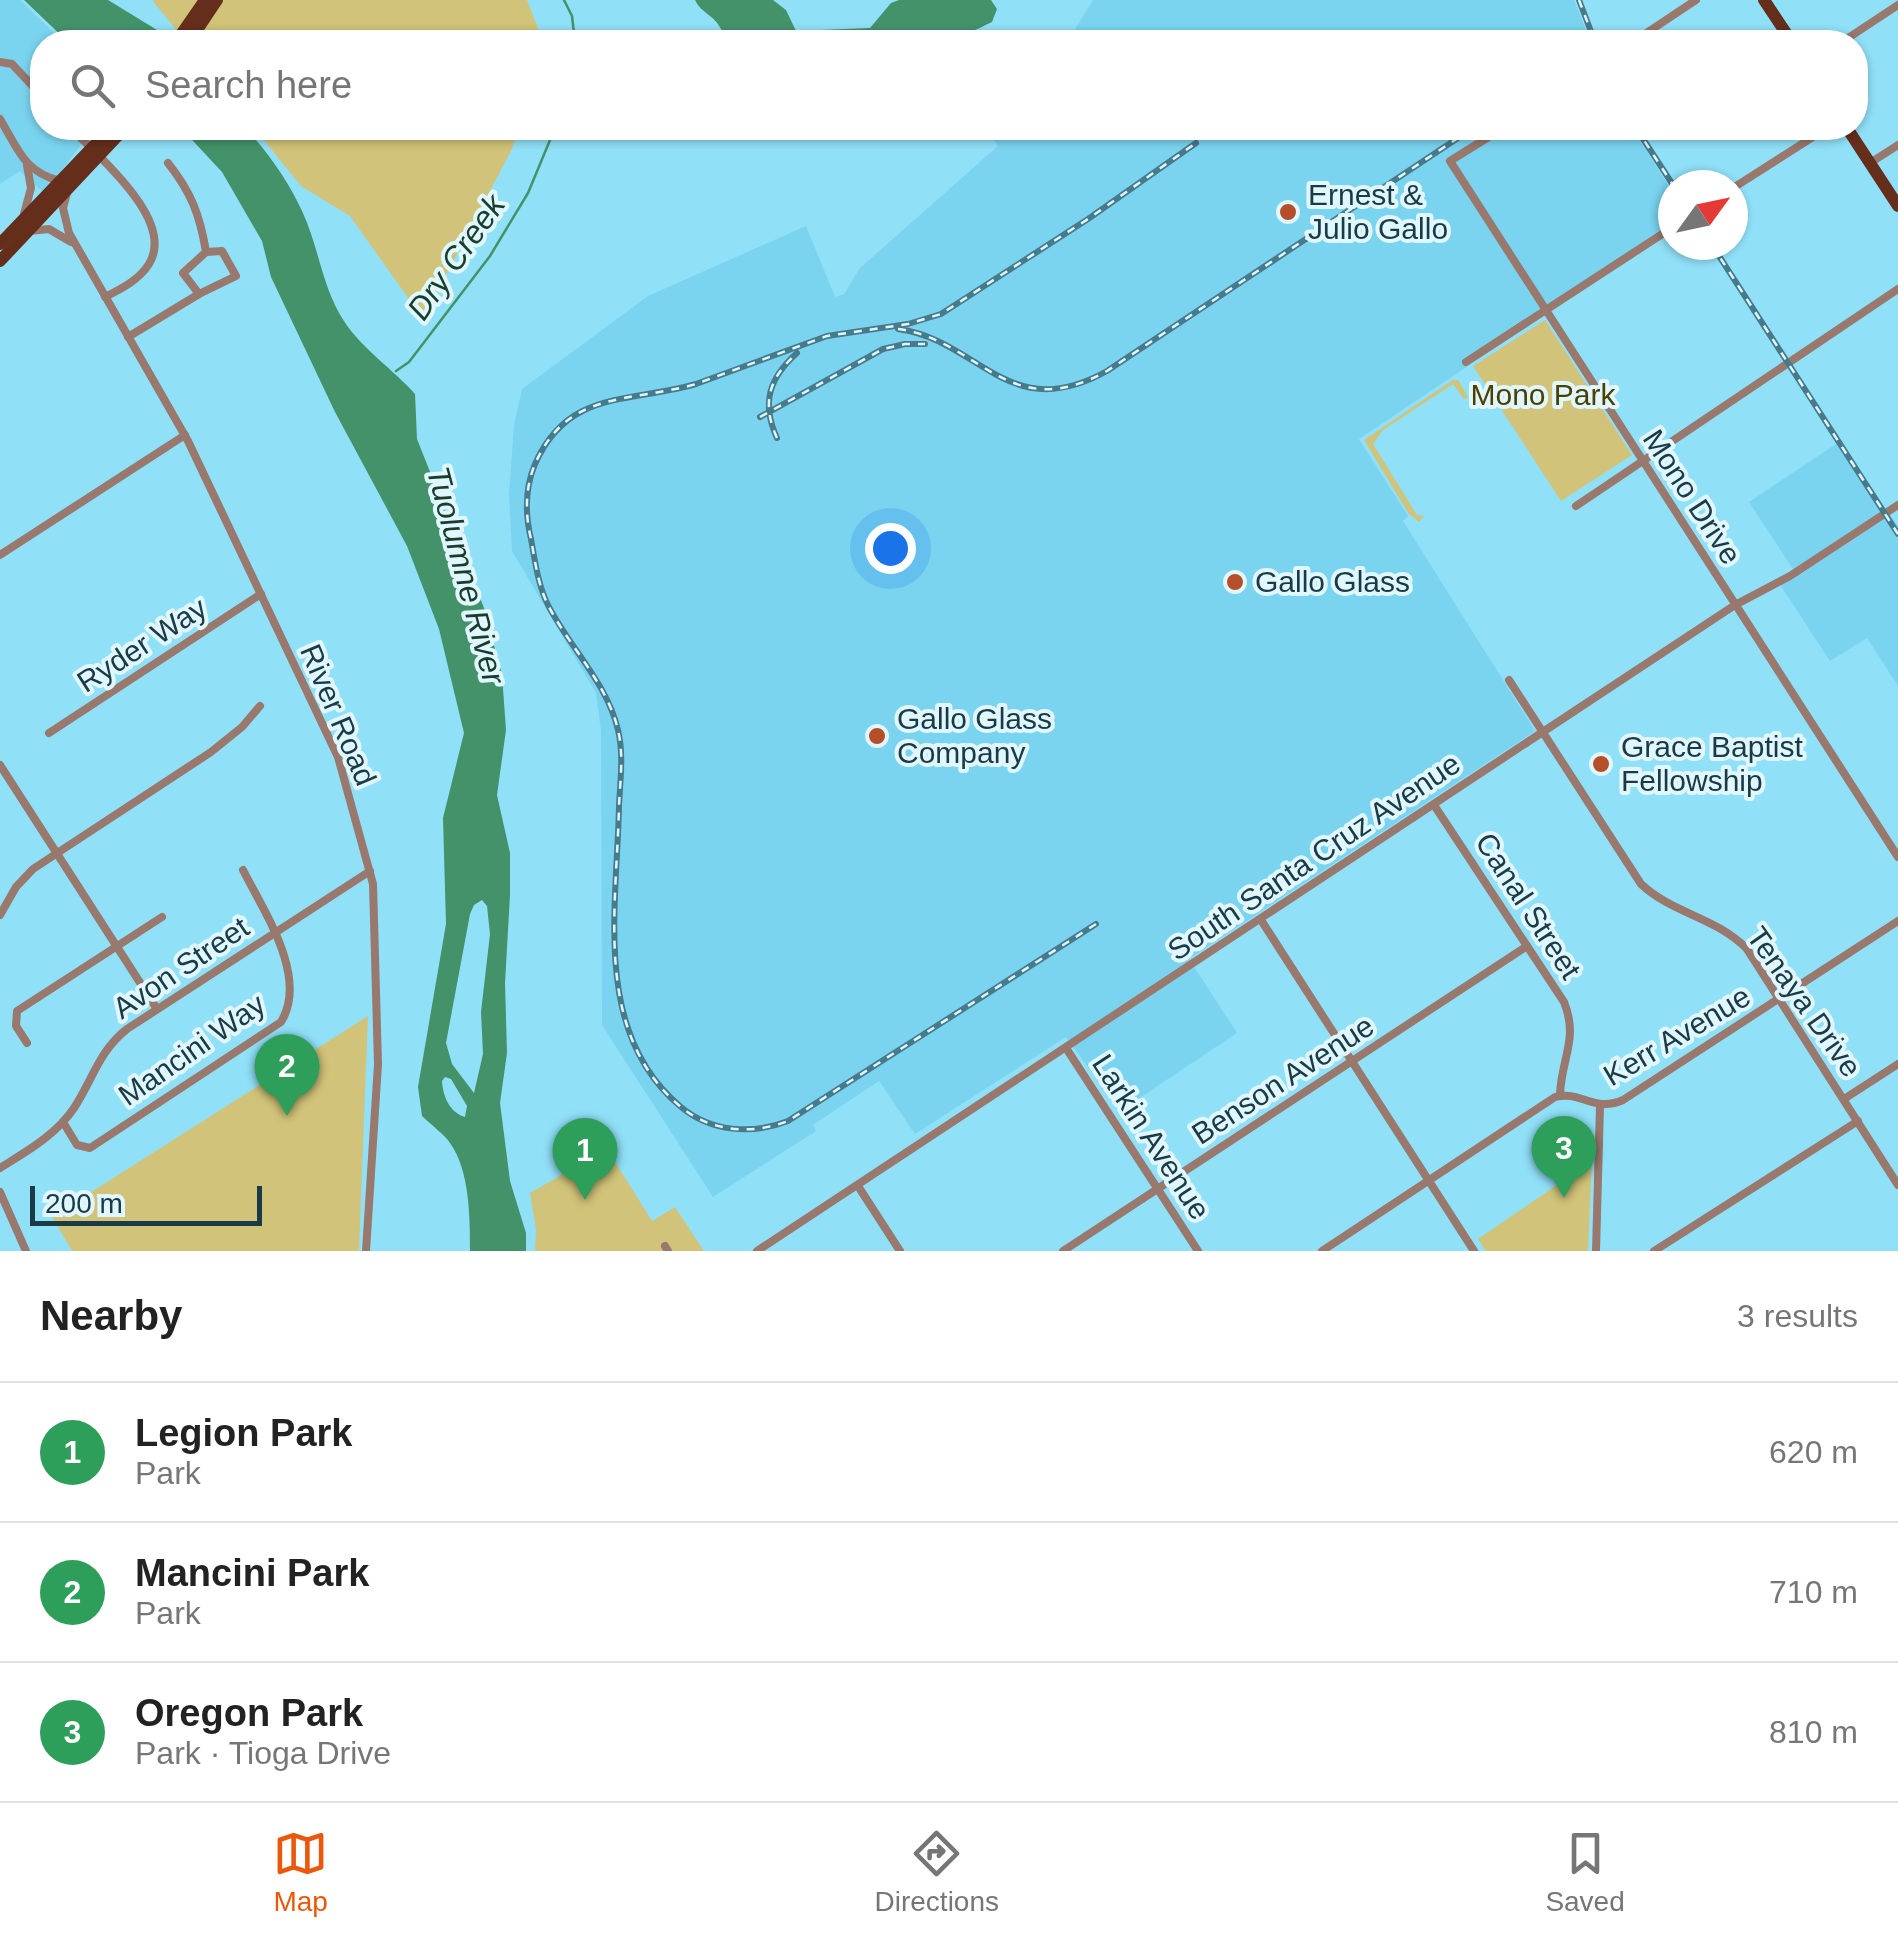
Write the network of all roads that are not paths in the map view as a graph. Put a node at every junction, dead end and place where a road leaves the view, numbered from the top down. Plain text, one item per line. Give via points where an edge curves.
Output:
1 (205, 0) edge
2 (218, 0) edge
3 (1696, 0) edge
4 (1764, 0) edge
5 (1898, 5) edge
6 (184, 30) edge
7 (197, 30) edge
8 (1651, 30) edge
9 (1784, 30) edge
10 (1860, 30) edge
11 (0, 62) edge
12 (30, 83) edge
13 (0, 119) edge
14 (83, 140) edge
15 (101, 140) edge
16 (114, 140) edge
17 (1484, 140) edge
18 (1808, 140) edge
19 (1855, 140) edge
20 (1898, 145) edge
21 (168, 163) dead end
22 (1870, 163) junction
23 (27, 165) junction
24 (1748, 178) edge
25 (65, 184) junction
26 (1898, 206) edge
27 (26, 225) junction
28 (1658, 237) edge
29 (0, 244) edge
30 (75, 244) junction
31 (206, 252) junction
32 (0, 261) edge
33 (1898, 289) edge
34 (199, 294) junction
35 (105, 298) junction
36 (1545, 310) junction
37 (128, 338) junction
38 (1466, 362) dead end
39 (185, 436) junction
40 (1643, 462) junction
41 (1898, 504) edge
42 (1576, 506) dead end
43 (0, 555) edge
44 (261, 594) junction
45 (1735, 605) junction
46 (1510, 680) dead end
47 (260, 706) dead end
48 (48, 733) dead end
49 (1543, 733) junction
50 (0, 765) edge
51 (1434, 805) junction
52 (56, 853) junction
53 (1898, 857) edge
54 (243, 870) dead end
55 (370, 871) junction
56 (0, 915) edge
57 (162, 917) dead end
58 (1260, 920) junction
59 (1898, 921) edge
60 (274, 933) junction
61 (117, 946) junction
62 (1527, 946) junction
63 (1781, 1000) junction
64 (157, 1009) junction
65 (28, 1043) dead end
66 (1066, 1048) junction
67 (1354, 1062) junction
68 (1898, 1064) edge
69 (1560, 1095) junction
70 (1844, 1100) junction
71 (1600, 1106) junction
72 (63, 1122) junction
73 (1858, 1122) junction
74 (0, 1168) edge
75 (1429, 1180) junction
76 (1898, 1185) edge
77 (858, 1186) junction
78 (1158, 1189) junction
79 (0, 1192) edge
80 (26, 1251) edge
81 (366, 1251) edge
82 (757, 1251) edge
83 (900, 1251) edge
84 (1063, 1251) edge
85 (1198, 1251) edge
86 (1322, 1251) edge
87 (1474, 1251) edge
88 (1596, 1251) edge
89 (1654, 1251) edge

1 - 6 main road
2 - 7 main road
3 - 8 street
4 - 9 main road
5 - 10 street
11 - 12 street via 12,64
13 - 23 street
14 - 35 street via 154,226 150,262
15 - 25 main road
16 - 25 main road
17 - 36 street, Mono Drive via 1450,162
18 - 24 street
19 - 22 main road
20 - 22 street
21 - 31 street via 188,188
22 - 26 main road
23 - 25 street
23 - 27 street
25 - 27 main road
25 - 30 street, River Road via 64,217
27 - 29 main road
27 - 30 street
27 - 32 main road
28 - 36 street
30 - 35 street, River Road
31 - 34 street via 183,273
31 - 34 street via 222,251 236,276
33 - 40 street
34 - 37 street
35 - 37 street, River Road
36 - 38 street
36 - 40 street, Mono Drive
37 - 39 street, River Road
39 - 43 street
39 - 44 street, River Road
40 - 42 street
40 - 45 street, Mono Drive
41 - 45 street, South Santa Cruz Avenue
44 - 48 street, Ryder Way
44 - 55 street, River Road via 338,757
45 - 49 street, South Santa Cruz Avenue
45 - 53 street, Mono Drive
46 - 49 street, Tenaya Drive
47 - 52 street via 212,752
49 - 51 street, South Santa Cruz Avenue
49 - 63 street, Tenaya Drive via 1640,884 1735,937
50 - 52 street
51 - 58 street, South Santa Cruz Avenue
51 - 62 street, Canal Street
52 - 56 street via 23,878
52 - 61 street
54 - 60 street, Mancini Way
55 - 60 street, Avon Street
55 - 81 street, River Road via 378,1064
57 - 61 street
58 - 66 street, South Santa Cruz Avenue
58 - 67 street
59 - 63 street, Kerr Avenue
60 - 64 street, Avon Street
60 - 72 street, Mancini Way via 287,960 289,1000 276,1027 90,1148 76,1145
61 - 64 street
61 - 65 street via 18,1012 16,1026
62 - 67 street, Benson Avenue
62 - 69 street, Canal Street via 1572,1025
63 - 70 street, Tenaya Drive
63 - 71 street, Kerr Avenue via 1622,1100
64 - 72 street, Avon Street via 107,1047
66 - 77 street, South Santa Cruz Avenue
66 - 78 street, Larkin Avenue
67 - 75 street
67 - 78 street, Benson Avenue
68 - 70 street
69 - 71 street, Kerr Avenue
69 - 75 street
70 - 73 street, Tenaya Drive
71 - 88 street
72 - 74 street, Avon Street
73 - 76 street, Tenaya Drive
73 - 89 street
75 - 86 street
75 - 87 street
77 - 82 street, South Santa Cruz Avenue
77 - 83 street
78 - 84 street, Benson Avenue
78 - 85 street, Larkin Avenue
79 - 80 street

